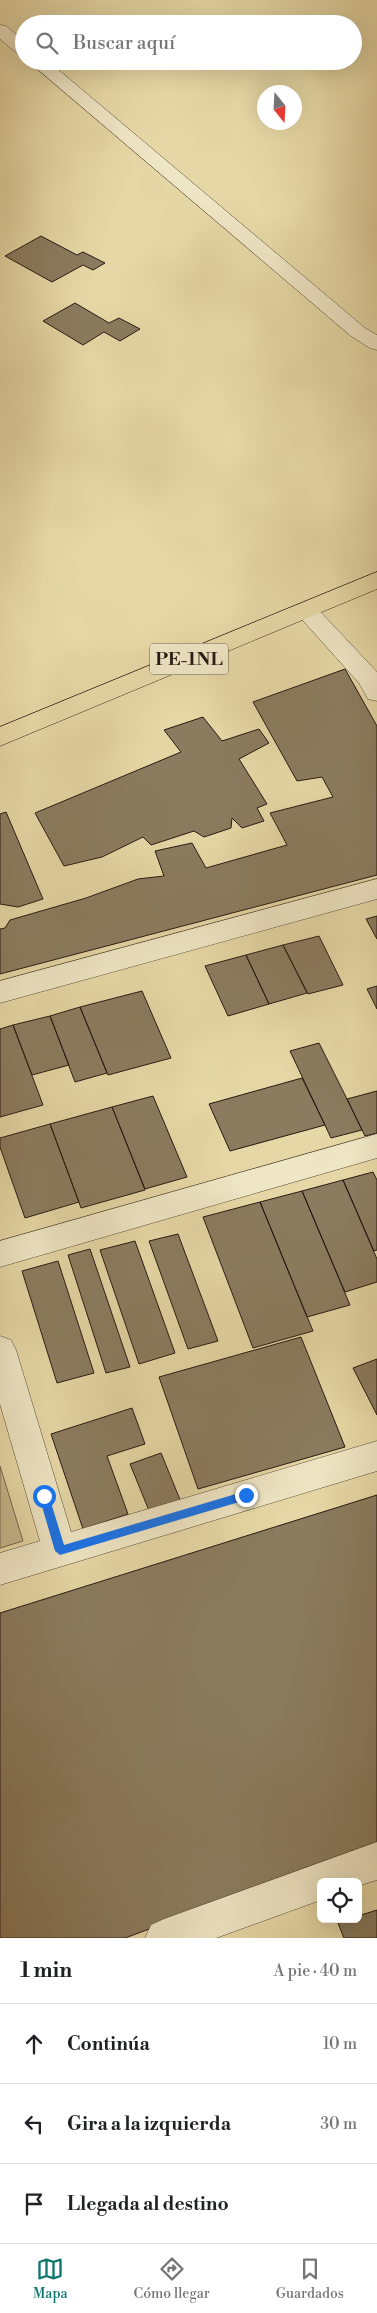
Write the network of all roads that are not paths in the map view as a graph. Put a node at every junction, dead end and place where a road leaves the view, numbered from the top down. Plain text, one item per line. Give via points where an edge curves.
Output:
1 (0, 30) edge
2 (15, 42) edge
3 (48, 70) edge
4 (377, 325) edge
5 (358, 332) junction
6 (377, 344) edge
7 (377, 580) edge
8 (306, 610) junction
9 (374, 682) edge
10 (0, 737) edge
11 (377, 889) edge
12 (0, 992) edge
13 (377, 1146) edge
14 (0, 1254) edge
15 (0, 1350) edge
16 (377, 1456) edge
17 (60, 1551) junction
18 (0, 1568) edge
19 (377, 1861) edge
20 (164, 1938) edge

1 - 2 street
3 - 5 street
4 - 5 street
5 - 6 street
7 - 8 highway, PE-1NL
8 - 9 street
8 - 10 highway, PE-1NL
11 - 12 street
13 - 14 street
15 - 17 street
16 - 17 street
17 - 18 street
19 - 20 street

